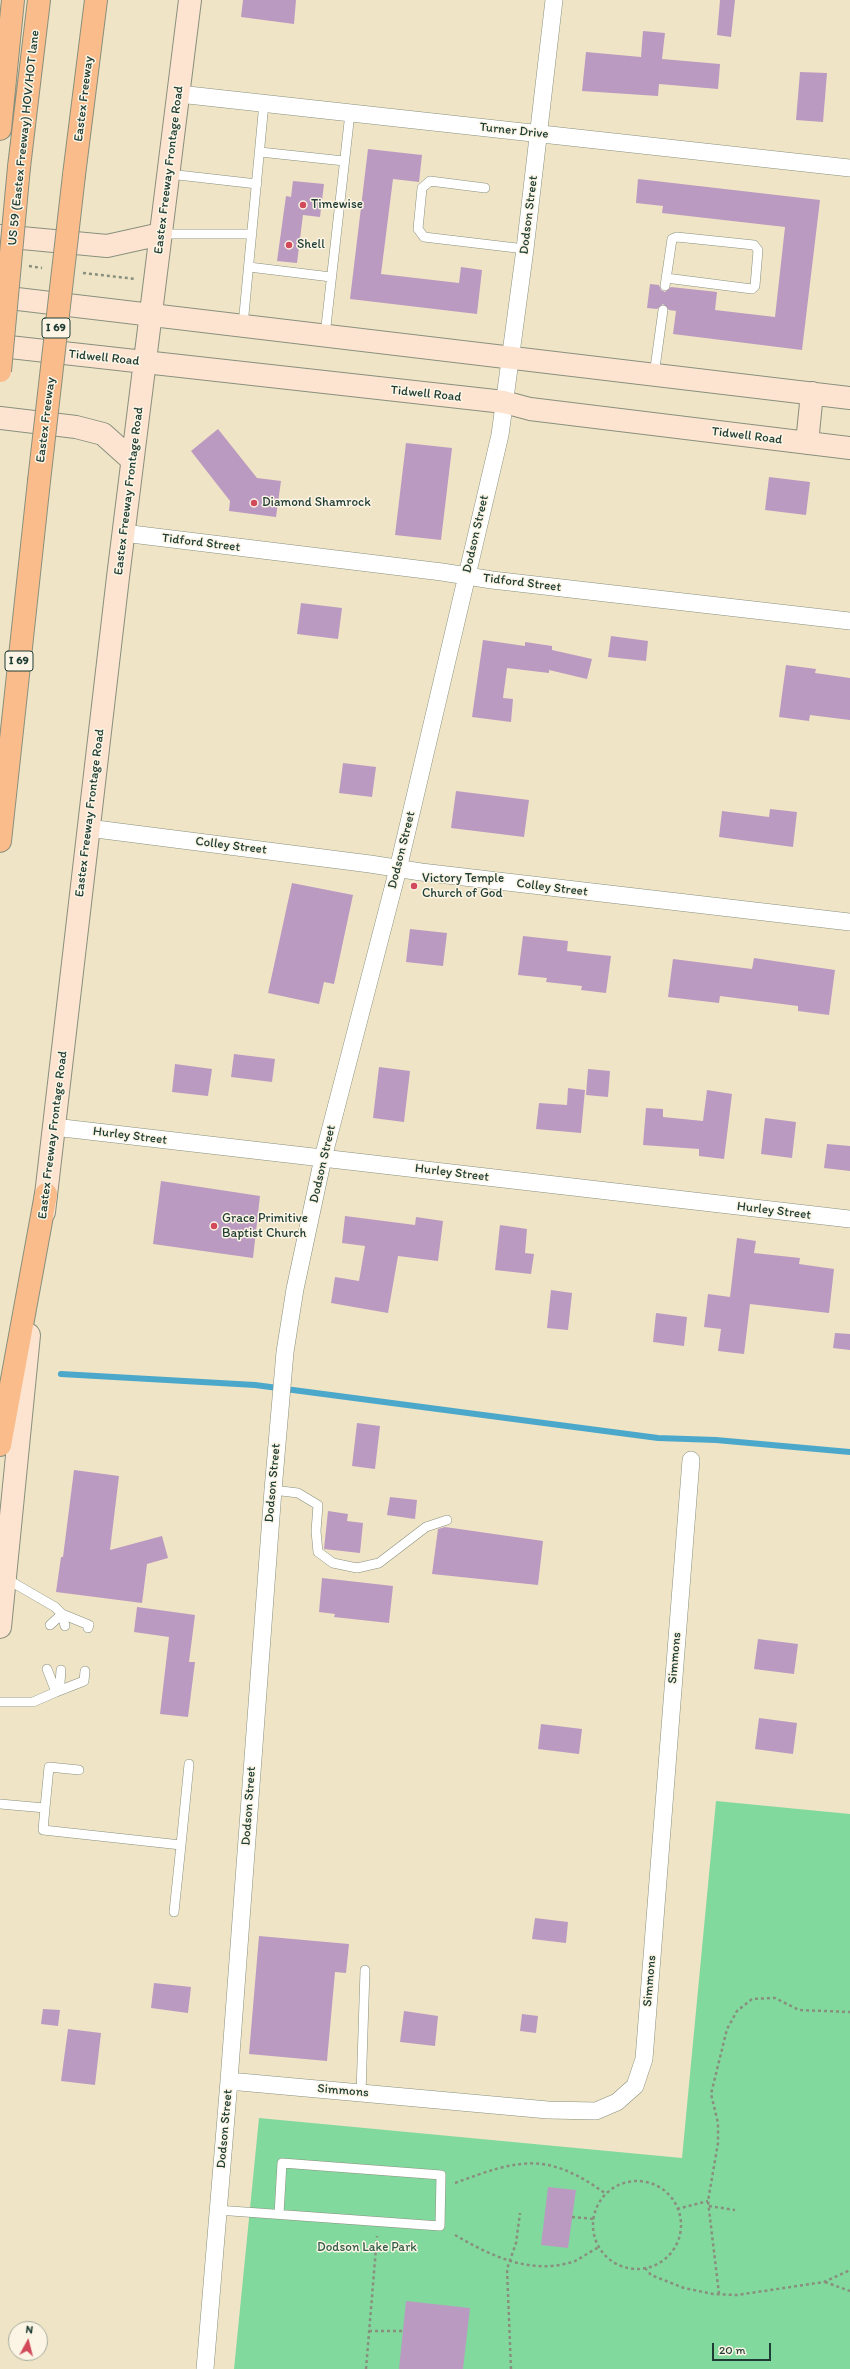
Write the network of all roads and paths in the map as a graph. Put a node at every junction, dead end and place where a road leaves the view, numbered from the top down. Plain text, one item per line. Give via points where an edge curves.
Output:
1 (13, 0) edge
2 (26, 0) edge
3 (39, 0) edge
4 (96, 0) edge
5 (190, 0) edge
6 (554, 0) edge
7 (178, 94) junction
8 (264, 103) junction
9 (350, 113) junction
10 (0, 128) edge
11 (538, 133) junction
12 (260, 152) junction
13 (344, 161) junction
14 (19, 167) junction
15 (850, 168) edge
16 (168, 174) junction
17 (257, 184) junction
18 (485, 188) dead end
19 (161, 234) junction
20 (252, 234) junction
21 (0, 236) edge
22 (525, 250) junction
23 (249, 267) junction
24 (331, 277) junction
25 (666, 282) joint
26 (0, 297) edge
27 (663, 310) dead end
28 (151, 314) junction
29 (243, 325) junction
30 (325, 334) junction
31 (0, 346) edge
32 (510, 358) junction
33 (145, 362) junction
34 (0, 371) edge
35 (654, 375) junction
36 (812, 393) junction
37 (850, 398) edge
38 (504, 402) junction
39 (0, 418) edge
40 (807, 444) junction
41 (850, 448) edge
42 (132, 460) junction
43 (123, 534) junction
44 (466, 576) junction
45 (850, 621) edge
46 (88, 828) junction
47 (0, 841) edge
48 (398, 869) junction
49 (850, 922) edge
50 (54, 1127) junction
51 (323, 1158) junction
52 (46, 1194) junction
53 (850, 1220) edge
54 (0, 1445) edge
55 (691, 1460) dead end
56 (273, 1490) junction
57 (447, 1520) dead end
58 (5, 1578) junction
59 (62, 1614) junction
60 (50, 1625) dead end
61 (65, 1626) dead end
62 (0, 1627) edge
63 (88, 1628) dead end
64 (47, 1669) dead end
65 (61, 1670) dead end
66 (85, 1672) dead end
67 (56, 1692) junction
68 (0, 1702) edge
69 (189, 1764) dead end
70 (79, 1770) dead end
71 (0, 1804) edge
72 (45, 1808) junction
73 (181, 1845) junction
74 (174, 1912) dead end
75 (365, 1970) dead end
76 (850, 2012) edge
77 (229, 2081) junction
78 (361, 2093) junction
79 (441, 2188) junction
80 (606, 2194) junction
81 (708, 2201) junction
82 (709, 2206) junction
83 (678, 2209) junction
84 (217, 2210) junction
85 (735, 2210) dead end
86 (520, 2213) dead end
87 (279, 2214) junction
88 (572, 2217) dead end
89 (594, 2219) junction
90 (379, 2222) junction
91 (455, 2235) dead end
92 (599, 2247) junction
93 (510, 2261) junction
94 (645, 2268) junction
95 (850, 2270) edge
96 (824, 2282) junction
97 (850, 2291) edge
98 (719, 2294) junction
99 (369, 2331) junction
100 (403, 2331) dead end
101 (205, 2369) edge
102 (366, 2369) edge
103 (511, 2369) edge

1 - 10 highway
2 - 14 highway
3 - 14 highway, US 59 (Eastex Freeway) HOV/HOT lane
4 - 47 highway, Eastex Freeway / I 69, bridge via 39,480
5 - 7 main road, Eastex Freeway Frontage Road
6 - 11 street, Dodson Street
7 - 8 street, Turner Drive
7 - 16 main road, Eastex Freeway Frontage Road
8 - 9 street, Turner Drive
8 - 12 lane
9 - 11 street, Turner Drive
9 - 13 lane
11 - 15 street, Turner Drive
11 - 22 street, Dodson Street
12 - 13 lane
12 - 17 lane
13 - 24 lane
14 - 34 highway, US 59 (Eastex Freeway) HOV/HOT lane, bridge
16 - 17 lane
16 - 19 main road, Eastex Freeway Frontage Road
17 - 20 lane
18 - 22 lane via 430,181 422,188 418,229 424,237
19 - 20 lane
19 - 21 main road via 107,246
19 - 28 main road, Eastex Freeway Frontage Road
20 - 23 lane
22 - 32 street, Dodson Street
23 - 24 lane
23 - 29 lane
24 - 30 lane
25 - 25 lane via 672,239 677,237 754,245 758,250 756,286 752,289
26 - 28 main road
27 - 35 lane
28 - 29 main road
28 - 33 main road, Eastex Freeway Frontage Road
29 - 30 main road
30 - 32 main road
31 - 33 main road, Tidwell Road
32 - 35 main road
32 - 38 street, Dodson Street
33 - 38 main road, Tidwell Road
33 - 42 main road, Eastex Freeway Frontage Road
35 - 36 main road
36 - 37 main road
36 - 40 main road
38 - 40 main road, Tidwell Road via 530,409
38 - 44 street, Dodson Street via 500,435
39 - 42 main road via 76,427 103,434
40 - 41 main road, Tidwell Road
42 - 43 main road, Eastex Freeway Frontage Road
43 - 44 street, Tidford Street
43 - 46 main road, Eastex Freeway Frontage Road
44 - 45 street, Tidford Street
44 - 48 street, Dodson Street
46 - 48 street, Colley Street
46 - 50 main road, Eastex Freeway Frontage Road
48 - 49 street, Colley Street
48 - 51 street, Dodson Street
50 - 51 street, Hurley Street
50 - 52 main road, Eastex Freeway Frontage Road
51 - 53 street, Hurley Street
51 - 56 street, Dodson Street via 295,1288 283,1370
52 - 54 highway
52 - 58 main road, Eastex Freeway Frontage Road
55 - 78 street, Simmons via 644,2059 635,2086 617,2102 596,2111 548,2110
56 - 57 lane via 298,1493 318,1505 318,1552 333,1563 357,1568 379,1563 426,1527
56 - 77 street, Dodson Street
58 - 59 lane via 55,1607
58 - 62 main road, Eastex Freeway Frontage Road
59 - 60 lane
59 - 61 lane
59 - 63 lane via 88,1625
64 - 67 lane
65 - 67 lane via 60,1684
66 - 67 lane via 84,1681
67 - 68 lane via 33,1702
69 - 73 lane
70 - 72 lane via 49,1767
71 - 72 lane
72 - 73 lane via 43,1830
73 - 74 lane
75 - 78 lane
76 - 81 path via 799,2010 775,1998 752,1999 737,2011 727,2029 712,2084 711,2094 718,2122 718,2143
77 - 78 street, Simmons
77 - 84 street, Dodson Street
79 - 80 path via 511,2164 538,2162 570,2171
79 - 87 lane via 442,2175 282,2163
79 - 90 lane via 440,2226
80 - 83 path via 624,2183 637,2181 663,2190
80 - 89 path
81 - 82 path
81 - 83 path
82 - 85 path
82 - 98 path
83 - 94 path via 681,2226 678,2240 671,2253
84 - 87 lane
84 - 101 street, Dodson Street
86 - 93 path via 516,2243
87 - 90 lane
88 - 89 path
89 - 92 path via 593,2228
90 - 99 path via 373,2265
91 - 93 path via 486,2253
92 - 93 path via 575,2260 551,2265 518,2264
92 - 94 path via 604,2255 616,2264 630,2269
93 - 103 path via 506,2269
94 - 98 path via 651,2275 684,2288
95 - 96 path
96 - 97 path
96 - 98 path via 737,2295
99 - 100 path
99 - 102 path

